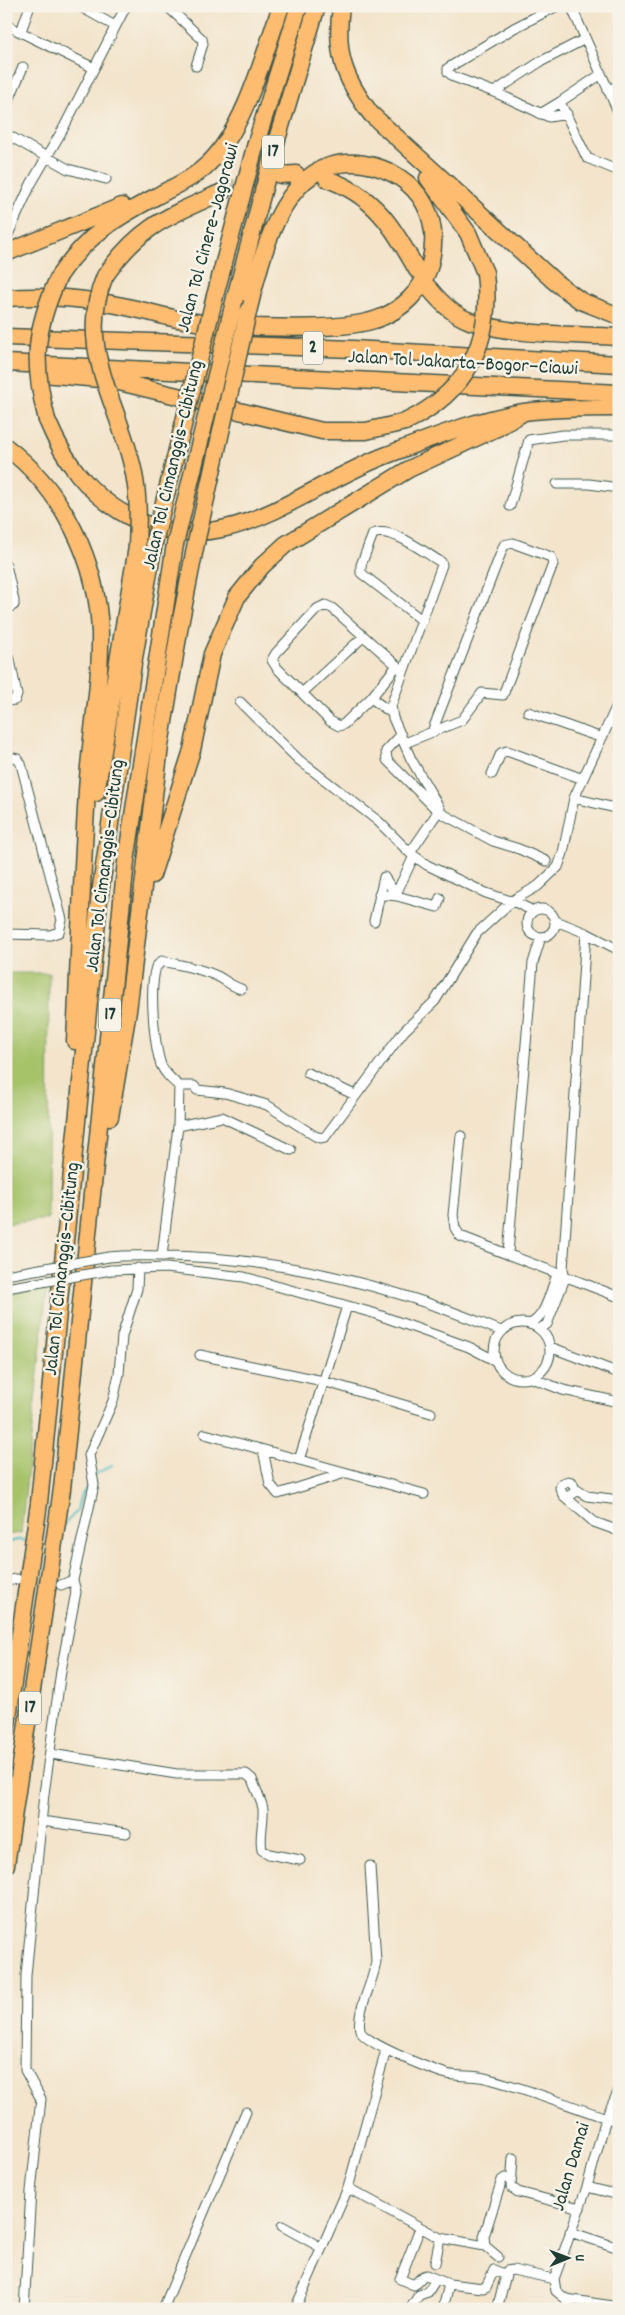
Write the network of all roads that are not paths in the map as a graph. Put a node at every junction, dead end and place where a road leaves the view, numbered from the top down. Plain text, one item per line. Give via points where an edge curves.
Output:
1 (30, 6) edge
2 (79, 6) edge
3 (126, 6) edge
4 (167, 6) edge
5 (281, 6) edge
6 (298, 6) edge
7 (317, 6) edge
8 (341, 6) edge
9 (556, 6) edge
10 (571, 6) edge
11 (6, 25) edge
12 (115, 26) junction
13 (21, 31) junction
14 (585, 38) junction
15 (196, 66) dead end
16 (23, 67) dead end
17 (94, 68) junction
18 (600, 75) junction
19 (619, 86) edge
20 (608, 91) junction
21 (494, 92) junction
22 (560, 102) junction
23 (6, 107) edge
24 (540, 114) junction
25 (567, 114) junction
26 (619, 114) edge
27 (6, 134) edge
28 (400, 143) junction
29 (47, 158) junction
30 (619, 170) edge
31 (106, 179) dead end
32 (189, 179) junction
33 (327, 179) dead end
34 (222, 192) tunnel mouth
35 (6, 239) edge
36 (6, 252) edge
37 (417, 270) dead end
38 (429, 288) dead end
39 (6, 298) edge
40 (619, 316) edge
41 (6, 337) edge
42 (619, 337) edge
43 (6, 363) edge
44 (619, 364) edge
45 (6, 370) edge
46 (619, 393) edge
47 (619, 408) edge
48 (524, 412) junction
49 (619, 435) edge
50 (6, 447) edge
51 (557, 484) dead end
52 (619, 488) edge
53 (510, 506) dead end
54 (6, 565) edge
55 (6, 609) edge
56 (423, 621) junction
57 (363, 637) junction
58 (6, 655) edge
59 (399, 669) junction
60 (302, 693) junction
61 (371, 698) junction
62 (6, 701) edge
63 (619, 701) edge
64 (240, 702) dead end
65 (390, 712) junction
66 (528, 712) dead end
67 (617, 712) edge
68 (432, 732) junction
69 (602, 738) junction
70 (403, 739) junction
71 (6, 756) edge
72 (492, 774) dead end
73 (583, 779) junction
74 (574, 798) junction
75 (619, 809) edge
76 (439, 812) junction
77 (412, 855) junction
78 (546, 861) dead end
79 (82, 869) junction
80 (379, 894) junction
81 (396, 895) junction
82 (440, 898) dead end
83 (512, 901) junction
84 (533, 911) junction
85 (140, 913) junction
86 (374, 921) dead end
87 (556, 921) junction
88 (586, 933) junction
89 (6, 934) edge
90 (541, 937) junction
91 (619, 950) edge
92 (241, 989) dead end
93 (308, 1073) dead end
94 (179, 1086) junction
95 (355, 1095) junction
96 (178, 1126) junction
97 (461, 1136) dead end
98 (292, 1150) dead end
99 (67, 1226) junction
100 (86, 1251) junction
101 (508, 1253) junction
102 (162, 1256) junction
103 (138, 1268) junction
104 (562, 1274) junction
105 (6, 1275) edge
106 (6, 1288) edge
107 (619, 1298) edge
108 (347, 1306) junction
109 (528, 1324) junction
110 (540, 1329) junction
111 (501, 1331) junction
112 (550, 1347) junction
113 (200, 1355) dead end
114 (494, 1360) junction
115 (619, 1373) edge
116 (532, 1378) junction
117 (322, 1381) junction
118 (619, 1402) edge
119 (431, 1413) dead end
120 (205, 1434) dead end
121 (264, 1450) junction
122 (299, 1460) junction
123 (345, 1473) junction
124 (575, 1490) junction
125 (424, 1494) dead end
126 (563, 1495) junction
127 (586, 1496) junction
128 (619, 1500) edge
129 (578, 1508) junction
130 (619, 1530) edge
131 (17, 1579) tunnel mouth
132 (73, 1580) junction
133 (6, 1581) edge
134 (61, 1585) tunnel mouth
135 (6, 1731) edge
136 (51, 1754) junction
137 (42, 1821) junction
138 (126, 1833) dead end
139 (300, 1860) dead end
140 (6, 1865) edge
141 (370, 1866) dead end
142 (386, 2050) junction
143 (619, 2090) edge
144 (246, 2112) dead end
145 (606, 2118) junction
146 (619, 2122) edge
147 (513, 2158) dead end
148 (510, 2178) junction
149 (587, 2187) junction
150 (348, 2188) junction
151 (619, 2195) edge
152 (580, 2208) junction
153 (282, 2226) dead end
154 (420, 2228) junction
155 (570, 2232) junction
156 (440, 2238) junction
157 (485, 2246) junction
158 (322, 2248) junction
159 (619, 2248) edge
160 (498, 2257) dead end
161 (435, 2263) dead end
162 (506, 2275) junction
163 (554, 2279) junction
164 (436, 2280) junction
165 (449, 2284) junction
166 (566, 2299) junction
167 (619, 2307) edge
168 (24, 2309) edge
169 (164, 2309) edge
170 (295, 2309) edge
171 (410, 2309) edge
172 (443, 2309) edge
173 (497, 2309) edge
174 (569, 2309) edge

1 - 13 street
2 - 12 street
3 - 12 street
4 - 15 street via 202,39
5 - 32 highway via 234,130 210,163
6 - 99 highway, Jalan Tol Cinere–Jagorawi / 17, bridge via 256,143 154,543 100,892
7 - 100 highway, Jalan Tol Cimanggis–Cibitung / 17, bridge via 275,146 174,544 126,860
8 - 28 highway via 339,43 344,73 371,114
9 - 21 street via 448,68 454,77
10 - 14 street
11 - 13 street
12 - 17 street
13 - 17 street
14 - 18 street
14 - 21 street
16 - 23 street
17 - 29 street
18 - 20 street
18 - 22 street
19 - 20 street
20 - 26 street
21 - 24 street
22 - 24 street
22 - 25 street
24 - 25 street via 554,118
25 - 30 street via 587,158
27 - 29 street
28 - 40 highway via 555,282 581,300
28 - 45 highway, bridge via 460,220 479,254 484,273 486,320 481,342 471,365 441,402 406,422 366,431 322,431 111,380
29 - 31 street via 68,169
29 - 35 street via 31,184
32 - 36 highway
32 - 48 highway, bridge via 95,233 74,254 59,276 45,307 37,362 39,391 47,420 72,469 91,490 116,509 156,529 190,533 234,528 384,456 477,424
33 - 37 highway via 358,193 377,210
34 - 79 highway, bridge via 142,233 121,252 104,276 97,293 94,333 97,360 134,473 138,502 137,547
38 - 42 highway via 452,312 470,321 494,327
39 - 85 highway, bridge via 24,296 94,301 178,319 214,323 328,326 369,322 390,314 417,291 431,259 433,237 429,215 419,196 395,174 359,163 333,166 308,179 286,202 274,224 264,249 248,312 196,543 180,625 160,746
41 - 44 highway, Jalan Tol Jakarta–Bogor–Ciawi / 2 via 353,349
43 - 46 highway, Jalan Tol Jakarta–Bogor–Ciawi / 2
47 - 48 highway
48 - 85 highway via 409,469 286,544 262,566 237,597 212,654 192,750
49 - 53 street via 563,435 529,440
50 - 79 highway via 39,474 63,508 82,547 95,589 100,632 99,676
51 - 52 street
54 - 55 street via 14,605
56 - 56 street via 361,573 373,534 383,532 396,536 441,562
56 - 59 street
57 - 59 street
57 - 60 street
57 - 60 street via 332,608 318,609 273,657 277,668
58 - 62 street via 10,660 17,695 15,700
59 - 61 street
59 - 65 street
60 - 61 street via 339,726
61 - 65 street
63 - 67 street
64 - 77 street via 299,760 378,821
65 - 70 street
66 - 69 street
67 - 69 street
68 - 68 street via 504,545 513,543 551,557 553,564 504,692 498,696 482,693 465,718
68 - 70 street
69 - 73 street
70 - 76 street
70 - 76 street via 386,751 387,760
71 - 89 street via 18,759 22,764 62,920 59,932 50,935
72 - 73 street via 501,753 507,750
73 - 74 street
74 - 75 street
74 - 83 street via 558,867 538,886
76 - 77 street
76 - 78 street via 493,841
77 - 81 street
77 - 83 street via 479,890
79 - 99 highway
80 - 81 street
80 - 81 street via 384,877
80 - 86 street
81 - 82 street via 436,907
83 - 84 street
83 - 95 street via 477,933 435,1001 404,1031
84 - 87 street via 547,910
84 - 90 street via 527,919 528,930
85 - 100 highway via 128,1011
87 - 88 street
87 - 90 street via 550,934
88 - 91 street
88 - 104 street
90 - 101 street via 533,963
92 - 94 street via 195,968 162,961 157,964 153,974 152,1004 161,1064
93 - 95 street
94 - 95 street via 194,1086 197,1090 259,1102 321,1138 327,1135
94 - 96 street
96 - 98 street via 222,1117
96 - 102 street
97 - 101 street via 453,1208 455,1228 466,1240
99 - 135 highway, Jalan Tol Cimanggis–Cibitung / 17 via 39,1503
100 - 140 highway, Jalan Tol Cimanggis–Cibitung / 17 via 54,1550
101 - 104 street
102 - 105 street, bridge via 109,1257
102 - 111 street via 233,1259 359,1281 439,1306
103 - 106 street, bridge
103 - 108 street via 232,1274
103 - 132 street via 137,1289 122,1336 113,1401 89,1455 94,1477
104 - 107 street
104 - 109 street via 537,1321
104 - 110 street via 546,1324
108 - 114 street via 432,1333
108 - 117 street
109 - 110 street
109 - 111 street via 510,1325
110 - 112 street
111 - 114 street via 494,1345
112 - 115 street
112 - 116 street via 546,1365
113 - 117 street
114 - 116 street via 502,1372 512,1378
116 - 118 street via 563,1390
117 - 119 street
117 - 122 street
120 - 121 street
121 - 122 street
121 - 123 street via 270,1484 278,1494
122 - 123 street
123 - 125 street
124 - 126 street via 571,1496
124 - 126 street via 572,1482 564,1482 560,1488
124 - 127 street
126 - 129 street
127 - 128 street
127 - 129 street
129 - 130 street via 594,1522
131 - 133 street
132 - 134 street
132 - 136 street via 76,1592 61,1671
136 - 137 street
136 - 139 street via 177,1774 246,1774 252,1779 263,1808 262,1850
137 - 138 street
137 - 168 street via 26,1975 25,2070 42,2099 31,2191
141 - 142 street via 376,1960 375,1974 361,2014 360,2031 362,2036
142 - 145 street via 448,2074 484,2078
142 - 150 street
143 - 145 street, Jalan Damai
144 - 169 street
145 - 146 street
145 - 149 street, Jalan Damai
147 - 148 street
148 - 152 street via 511,2187 518,2192
148 - 157 street via 502,2180 484,2236
149 - 151 street
149 - 152 street, Jalan Damai
150 - 154 street
150 - 158 street
152 - 155 street, Jalan Damai
153 - 158 street
154 - 156 street
154 - 164 street via 400,2279 414,2286 423,2276
155 - 159 street
155 - 163 street, Jalan Damai
156 - 157 street
156 - 161 street
157 - 160 street
158 - 170 street
162 - 163 street via 507,2271 513,2270
162 - 165 street via 494,2270 483,2288
162 - 173 street
163 - 166 street via 556,2292
164 - 165 street
164 - 171 street via 428,2292 419,2295
165 - 172 street
166 - 167 street
166 - 174 street

